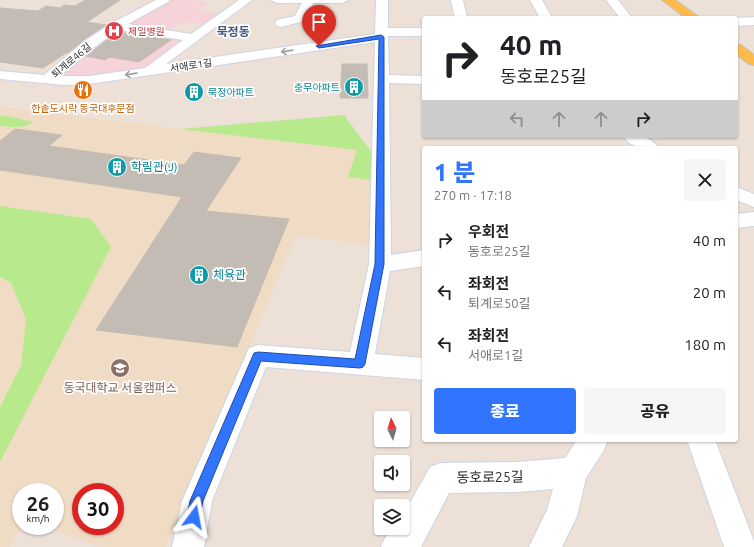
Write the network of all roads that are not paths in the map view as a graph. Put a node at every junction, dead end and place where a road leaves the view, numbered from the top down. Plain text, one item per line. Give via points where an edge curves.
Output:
1 (164, 0) edge
2 (246, 0) edge
3 (277, 0) edge
4 (342, 0) edge
5 (382, 0) edge
6 (457, 0) edge
7 (536, 0) edge
8 (612, 0) edge
9 (668, 0) edge
10 (309, 1) edge
11 (461, 16) edge
12 (545, 16) edge
13 (624, 16) edge
14 (691, 16) edge
15 (754, 21) edge
16 (738, 22) edge
17 (281, 23) dead end
18 (116, 26) junction
19 (422, 32) edge
20 (381, 34) junction
21 (193, 38) junction
22 (738, 49) edge
23 (754, 61) edge
24 (148, 72) junction
25 (0, 75) edge
26 (47, 80) junction
27 (381, 80) junction
28 (422, 80) edge
29 (634, 138) edge
30 (647, 146) edge
31 (738, 194) edge
32 (754, 201) edge
33 (754, 219) edge
34 (738, 221) edge
35 (422, 258) edge
36 (380, 264) junction
37 (360, 364) junction
38 (422, 369) edge
39 (593, 442) edge
40 (702, 442) edge
41 (573, 472) junction
42 (188, 547) edge
43 (398, 547) edge
44 (545, 547) edge
45 (740, 547) edge

1 - 18 street, 퇴계로46길
2 - 21 street
3 - 10 street
4 - 10 street
5 - 20 street
6 - 11 street
7 - 12 street
8 - 13 street
9 - 14 main road
10 - 17 street via 300,18
15 - 16 street
18 - 21 street
18 - 26 street, 퇴계로46길 via 91,43
19 - 20 street, 서애로1길
20 -> 24 street, 서애로1길
20 - 27 street
21 - 24 street
22 - 23 main road
24 -> 26 street, 서애로1길 via 89,80
25 - 26 street, 서애로1길
27 - 28 street
27 - 36 street
29 - 30 street
31 - 32 street
33 - 34 street
35 - 36 street
36 - 37 street
37 - 38 street
37 - 42 street via 258,356 197,501
39 - 41 street
40 - 45 street
41 - 43 street, 동호로25길 via 518,477 442,478 408,538
41 - 44 street via 561,516

